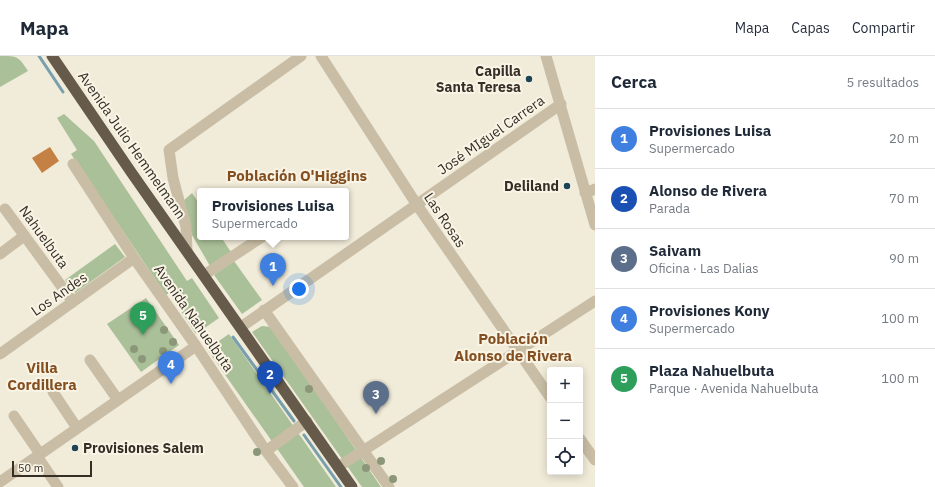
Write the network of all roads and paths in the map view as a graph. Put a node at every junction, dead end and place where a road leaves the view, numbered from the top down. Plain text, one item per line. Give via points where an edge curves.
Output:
1 (52, 56) edge
2 (301, 56) edge
3 (321, 56) edge
4 (546, 56) edge
5 (561, 104) junction
6 (73, 164) dead end
7 (590, 191) edge
8 (417, 205) junction
9 (5, 209) dead end
10 (595, 225) edge
11 (24, 236) junction
12 (257, 240) edge
13 (187, 251) junction
14 (0, 254) edge
15 (134, 258) junction
16 (204, 275) junction
17 (595, 301) edge
18 (73, 302) junction
19 (264, 310) junction
20 (240, 327) junction
21 (196, 346) junction
22 (517, 351) junction
23 (0, 354) edge
24 (90, 360) dead end
25 (53, 392) dead end
26 (547, 393) edge
27 (118, 400) junction
28 (14, 416) dead end
29 (307, 421) junction
30 (77, 428) junction
31 (583, 443) edge
32 (364, 450) junction
33 (266, 451) junction
34 (38, 455) junction
35 (595, 460) edge
36 (338, 466) junction
37 (0, 482) edge
38 (58, 487) edge
39 (293, 487) edge
40 (352, 487) edge
41 (389, 487) edge

1 - 13 highway, Avenida Julio Hemmelmann
2 - 13 street via 169,150 173,178 186,228
3 - 8 street, Las Rosas
4 - 5 street
5 - 7 street
5 - 8 street, José MIguel Carrera
6 - 15 street, Avenida Nahuelbuta
7 - 10 street
8 - 19 street, José MIguel Carrera
8 - 22 street, Las Rosas
9 - 11 street, Nahuelbuta
11 - 14 street
11 - 18 street, Nahuelbuta
12 - 16 street
13 - 16 highway, Avenida Julio Hemmelmann
15 - 18 street, Los Andes
15 - 21 street, Avenida Nahuelbuta
16 - 20 highway, Avenida Julio Hemmelmann
17 - 22 street
18 - 23 street, Los Andes
19 - 20 street, José MIguel Carrera
19 - 32 street
20 - 29 highway, Avenida Julio Hemmelmann
21 - 27 street
21 - 33 street, Avenida Nahuelbuta
22 - 26 street, Las Rosas
22 - 32 street
24 - 27 street
25 - 30 street
27 - 30 street
28 - 34 street
29 - 33 street
29 - 36 highway, Avenida Julio Hemmelmann
30 - 34 street
31 - 35 street
32 - 36 street
32 - 41 street
33 - 39 street, Avenida Nahuelbuta
34 - 37 street
34 - 38 street
36 - 40 highway, Avenida Julio Hemmelmann

